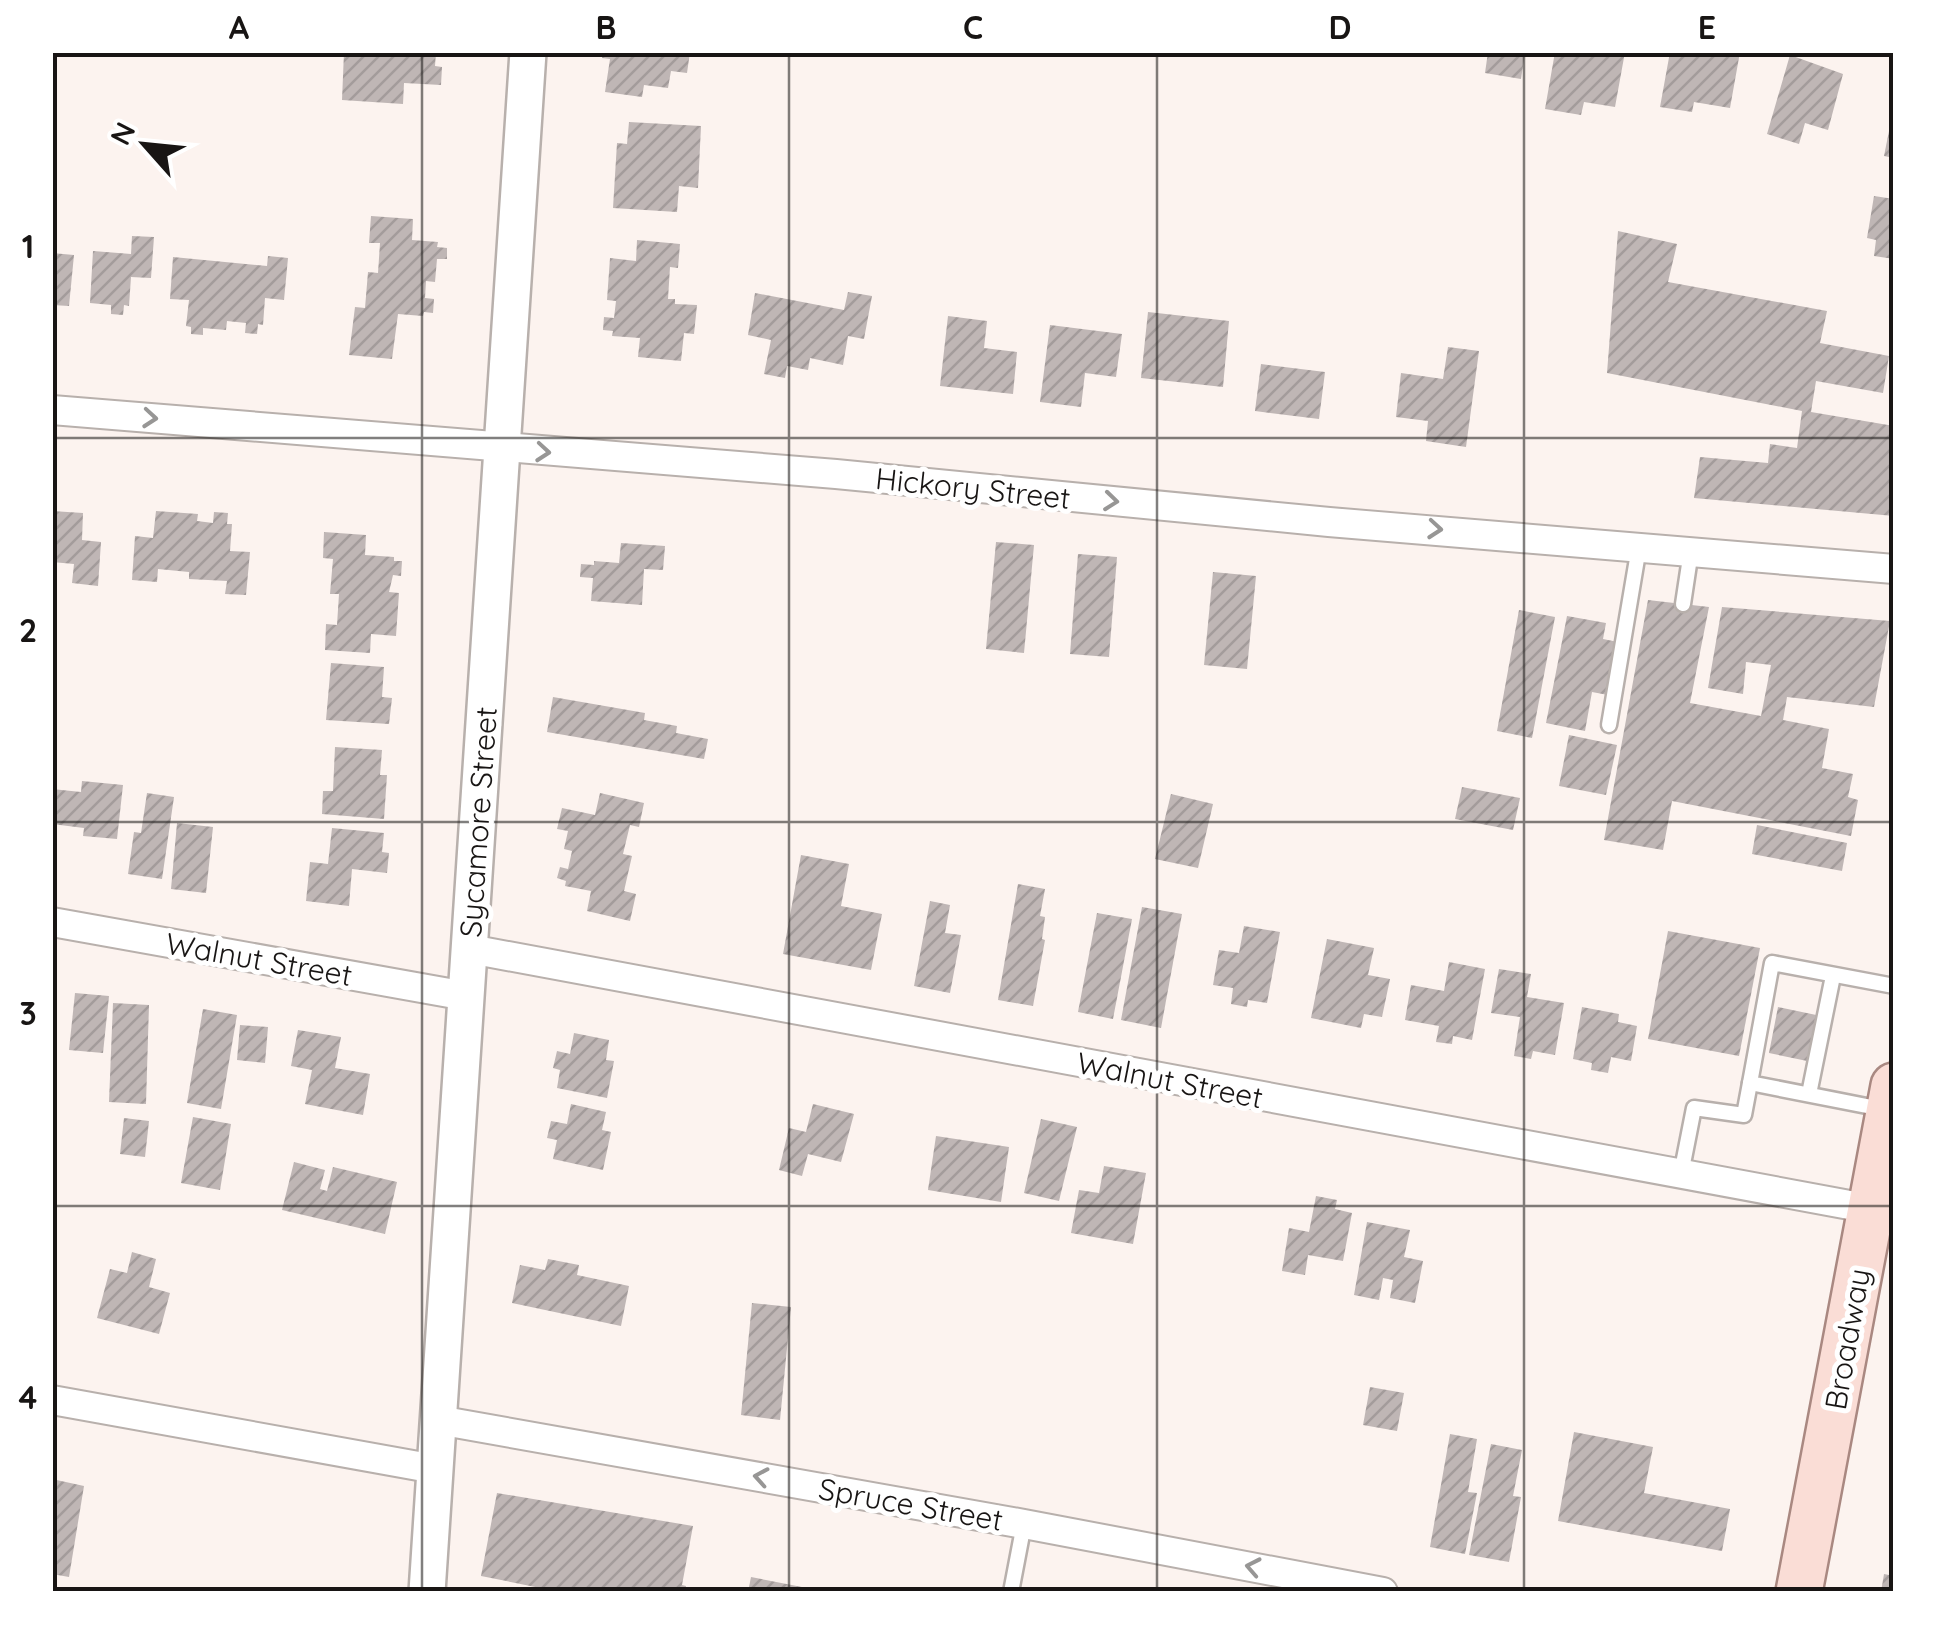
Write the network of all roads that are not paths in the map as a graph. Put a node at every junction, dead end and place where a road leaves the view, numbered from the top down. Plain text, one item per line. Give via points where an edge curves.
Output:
1 (528, 52) edge
2 (52, 410) edge
3 (502, 448) junction
4 (1639, 547) junction
5 (1691, 552) junction
6 (1894, 569) edge
7 (1682, 604) dead end
8 (1610, 725) dead end
9 (52, 922) edge
10 (470, 949) junction
11 (1833, 976) junction
12 (1894, 986) edge
13 (466, 996) junction
14 (1750, 1083) junction
15 (1810, 1094) junction
16 (1891, 1098) edge
17 (1886, 1165) edge
18 (1680, 1174) junction
19 (1870, 1210) junction
20 (52, 1400) edge
21 (438, 1420) junction
22 (435, 1469) junction
23 (1024, 1524) junction
24 (428, 1592) edge
25 (1012, 1592) edge
26 (1383, 1592) edge
27 (1799, 1592) edge

1 - 3 street, Sycamore Street
2 -> 3 street, Hickory Street
3 -> 4 street, Hickory Street
3 - 10 street, Sycamore Street
4 - 5 street, Hickory Street
4 - 8 lane
5 - 6 street, Hickory Street
5 - 7 lane
9 - 13 street, Walnut Street
10 - 13 street, Sycamore Street
10 - 18 street, Walnut Street
11 - 12 lane
11 - 14 lane via 1772,964
11 - 15 lane
13 - 21 street, Sycamore Street
14 - 15 lane
14 - 18 lane via 1744,1115 1694,1108
15 - 16 lane
16 - 17 main road, Broadway
17 - 19 main road, Broadway
18 - 19 street, Walnut Street
19 - 27 main road, Broadway
20 - 22 street
21 - 22 street, Sycamore Street
23 -> 21 street, Spruce Street
22 - 24 street, Sycamore Street
23 - 25 lane
26 -> 23 street, Spruce Street

